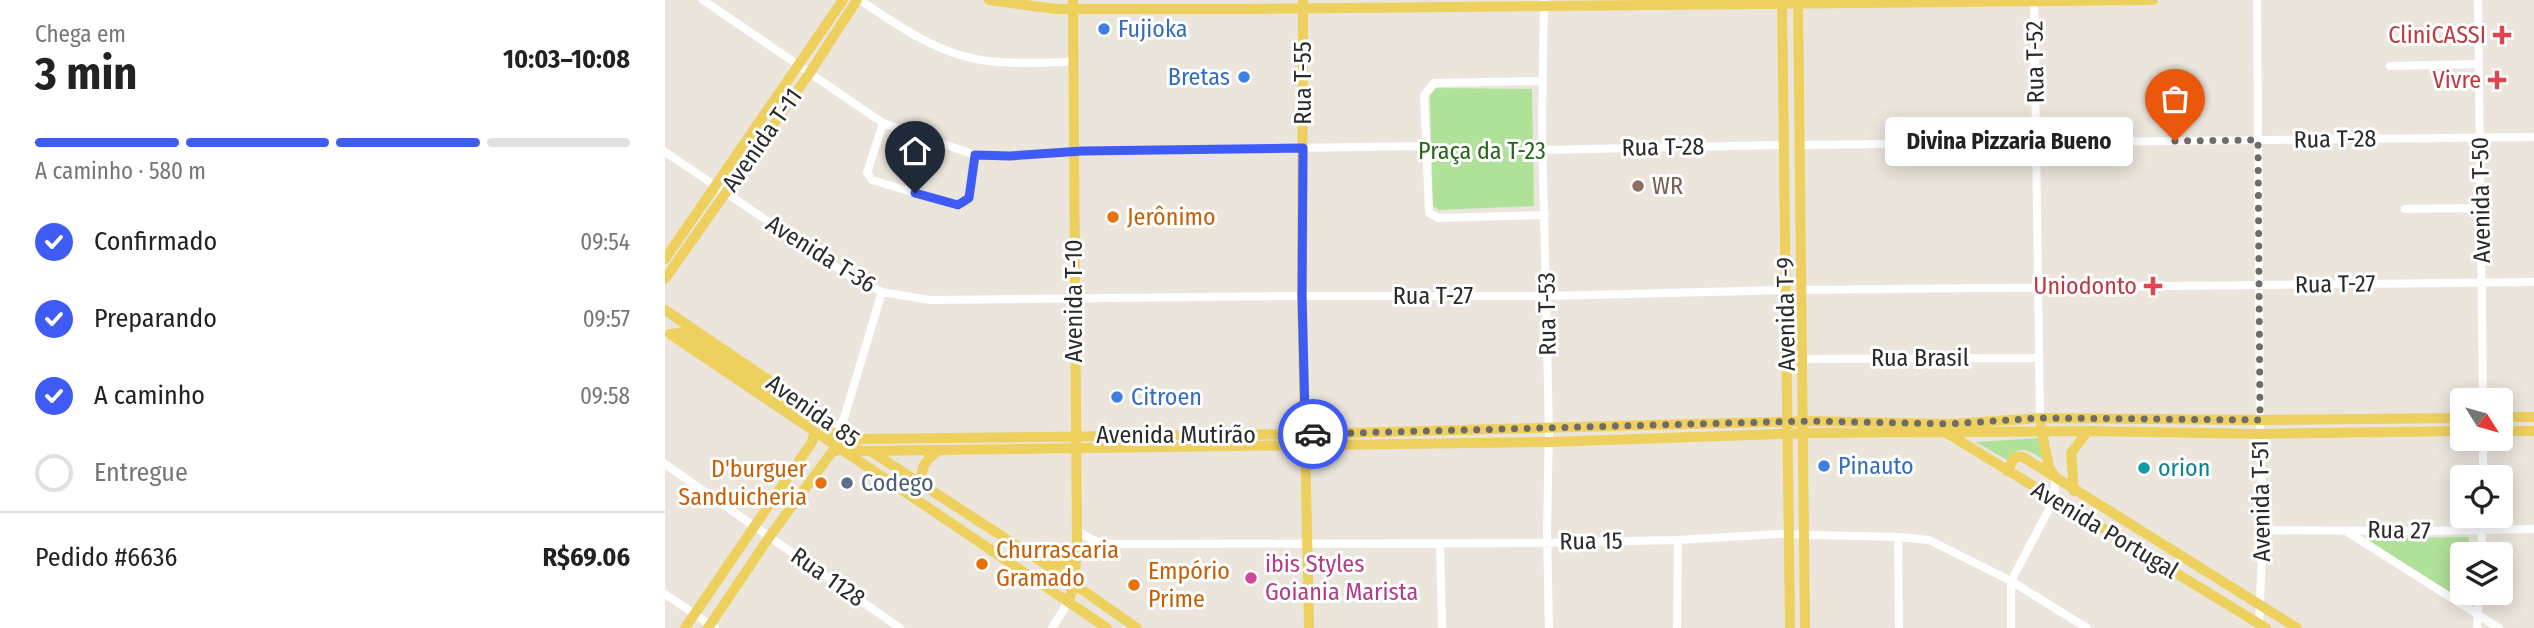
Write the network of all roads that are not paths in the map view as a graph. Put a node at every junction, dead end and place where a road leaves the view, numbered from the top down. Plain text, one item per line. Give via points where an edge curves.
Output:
1 (702, 0) edge
2 (843, 0) edge
3 (859, 0) edge
4 (989, 0) edge
5 (2153, 0) edge
6 (2257, 0) edge
7 (2478, 0) edge
8 (2034, 1) edge
9 (1782, 2) edge
10 (1798, 2) edge
11 (1544, 3) edge
12 (1073, 4) edge
13 (1303, 4) edge
14 (1073, 62) junction
15 (2479, 64) junction
16 (797, 66) junction
17 (2390, 66) dead end
18 (809, 74) junction
19 (1542, 81) junction
20 (883, 123) junction
21 (2534, 136) edge
22 (2479, 137) junction
23 (2258, 140) junction
24 (2036, 142) junction
25 (1784, 145) junction
26 (1800, 145) junction
27 (1425, 146) junction
28 (1303, 148) junction
29 (1543, 150) junction
30 (1078, 151) junction
31 (665, 152) edge
32 (975, 155) junction
33 (715, 187) junction
34 (725, 193) junction
35 (2481, 208) junction
36 (2406, 209) dead end
37 (1545, 215) junction
38 (665, 259) edge
39 (665, 279) edge
40 (2534, 282) edge
41 (2482, 283) junction
42 (2259, 285) junction
43 (2038, 288) junction
44 (1786, 290) junction
45 (1801, 290) junction
46 (882, 292) junction
47 (1302, 296) junction
48 (1546, 296) junction
49 (1077, 299) junction
50 (665, 310) edge
51 (668, 332) edge
52 (2039, 358) junction
53 (1801, 359) junction
54 (2483, 388) edge
55 (2534, 417) edge
56 (2040, 418) junction
57 (2450, 418) edge
58 (2513, 418) edge
59 (2260, 420) junction
60 (1787, 421) junction
61 (1801, 421) junction
62 (838, 428) junction
63 (1549, 429) junction
64 (2534, 430) edge
65 (2041, 431) junction
66 (2088, 431) junction
67 (2450, 431) edge
68 (2513, 431) edge
69 (815, 432) junction
70 (1945, 432) junction
71 (2260, 434) junction
72 (1075, 435) junction
73 (1787, 435) junction
74 (1801, 435) junction
75 (855, 439) junction
76 (1305, 440) junction
77 (1549, 442) junction
78 (1076, 448) junction
79 (840, 449) junction
80 (938, 450) junction
81 (872, 452) junction
82 (665, 464) edge
83 (2007, 471) junction
84 (2055, 478) junction
85 (922, 486) junction
86 (2074, 491) junction
87 (2055, 498) junction
88 (756, 525) junction
89 (1076, 529) junction
90 (2483, 529) junction
91 (2534, 529) edge
92 (2263, 530) junction
93 (2343, 530) junction
94 (1790, 534) junction
95 (1804, 534) junction
96 (770, 536) junction
97 (1898, 537) junction
98 (1678, 540) junction
99 (1548, 542) junction
100 (2482, 542) edge
101 (1307, 544) junction
102 (1440, 544) junction
103 (1077, 547) junction
104 (1048, 566) junction
105 (2011, 581) junction
106 (1074, 584) junction
107 (665, 594) edge
108 (1069, 601) junction
109 (2478, 605) edge
110 (2260, 607) junction
111 (695, 614) junction
112 (2478, 615) junction
113 (2262, 626) edge
114 (711, 627) edge
115 (685, 628) edge
116 (900, 628) edge
117 (1052, 628) edge
118 (1107, 628) edge
119 (1137, 628) edge
120 (1309, 628) edge
121 (1442, 628) edge
122 (1549, 628) edge
123 (1677, 628) edge
124 (1790, 628) edge
125 (1805, 628) edge
126 (1899, 628) edge
127 (2011, 628) edge
128 (2087, 628) edge
129 (2297, 628) edge
130 (2477, 628) edge
131 (2499, 628) edge

1 - 16 street
2 - 16 main road, Avenida T-11
3 - 14 street via 902,29 955,54 1004,62
3 - 18 main road, Avenida T-11
4 - 12 main road via 1028,7
5 - 8 main road
6 - 23 street, Avenida T-51
7 - 15 street, Avenida T-50
8 - 10 main road
8 - 24 street, Rua T-52
9 - 10 main road
9 - 11 main road
9 - 25 main road, Avenida T-9
10 - 26 main road, Avenida T-9
11 - 13 main road
11 - 19 street, Rua T-53
12 - 13 main road
12 - 14 main road, Avenida T-10
13 - 28 main road, Rua T-55
14 - 30 main road, Avenida T-10
15 - 17 street
15 - 22 street, Avenida T-50
16 - 18 street
16 - 33 main road, Avenida T-11
18 - 20 street
18 - 34 main road, Avenida T-11
19 - 27 street via 1434,83 1424,95
19 - 29 street, Rua T-53
20 - 32 street
20 - 32 street via 867,173 872,180 958,205 969,198
21 - 22 street, Rua T-28
22 - 23 street, Rua T-28
22 - 35 street, Avenida T-50
23 - 24 street, Rua T-28
23 - 42 street, Avenida T-51
24 - 26 street, Rua T-28
24 - 43 street, Rua T-52
25 - 29 street, Rua T-28
25 - 44 main road, Avenida T-9
26 - 45 main road, Avenida T-9
27 - 28 street
27 - 37 street via 1429,213 1438,218
28 - 30 street
28 - 47 main road, Rua T-55
29 - 37 street, Rua T-53
30 - 32 street
30 - 49 main road, Avenida T-10
31 - 33 street, Avenida T-36
33 - 34 street, Avenida T-36
33 - 38 main road, Avenida T-11
34 - 39 main road, Avenida T-11
34 - 46 street, Avenida T-36 via 848,275
35 - 36 street
35 - 41 street, Avenida T-50
37 - 48 street, Rua T-53
40 - 41 street, Rua T-27
41 - 42 street, Rua T-27
41 - 54 street, Avenida T-50
42 - 43 street, Rua T-27
42 - 59 street, Avenida T-51
43 - 45 street, Rua T-27
43 - 52 street, Rua T-52
44 - 48 street, Rua T-27
44 - 60 main road, Avenida T-9
45 - 53 main road, Avenida T-9
46 - 49 street, Avenida T-36 via 930,300
46 - 62 street
47 - 48 street, Rua T-27
47 - 49 street, Rua T-27
47 - 76 main road, Rua T-55
48 - 63 street, Rua T-53
49 - 72 main road, Avenida T-10
50 - 62 main road, Avenida 85
51 - 69 main road, Avenida 85
51 - 81 main road via 685,332 860,451
52 - 53 street, Rua Brasil
52 - 56 street, Rua T-52
53 - 61 main road, Avenida T-9
55 - 58 main road
56 - 59 main road, Avenida Mutirão
56 - 61 main road, Avenida Mutirão via 1949,424
56 - 65 main road
57 - 59 main road, Avenida Mutirão
59 - 71 street, Avenida T-51
60 - 61 main road, Avenida Mutirão
60 - 63 main road, Avenida Mutirão
60 - 73 main road, Avenida T-9
61 - 74 main road, Avenida T-9
62 - 75 main road, Avenida 85
63 - 76 main road, Avenida Mutirão
63 - 77 street, Rua T-53
64 - 68 main road
65 - 66 main road, Avenida Mutirão
65 - 70 main road, Avenida Mutirão
65 - 84 main road
66 - 71 main road, Avenida Mutirão
66 - 86 main road via 2071,453
67 - 71 main road, Avenida Mutirão
69 - 79 main road, Avenida 85
69 - 88 main road
70 - 74 main road, Avenida Mutirão
70 - 83 main road, Avenida Portugal
71 - 92 street, Avenida T-51
72 - 75 main road, Avenida Mutirão
72 - 76 main road, Avenida Mutirão
72 - 78 main road, Avenida T-10
73 - 74 main road, Avenida Mutirão
73 - 77 main road, Avenida Mutirão
73 - 94 main road, Avenida T-9
74 - 95 main road, Avenida T-9
75 - 81 main road, Avenida 85
76 - 77 main road, Avenida Mutirão
76 - 78 main road, Avenida Mutirão
76 - 101 main road, Rua T-55
77 - 99 street, Rua T-53
78 - 80 main road, Avenida Mutirão
78 - 89 main road, Avenida T-10
79 - 96 main road via 832,452
79 - 108 main road, Avenida 85
80 - 81 main road, Avenida Mutirão
80 - 85 main road via 922,467
81 - 85 main road, Avenida 85
82 - 88 street, Rua 1128
83 - 84 main road, Avenida Portugal via 2015,457 2022,457
83 - 87 main road, Avenida Portugal
84 - 86 main road, Avenida Portugal
84 - 87 street
85 - 104 main road, Avenida 85
86 - 110 main road, Avenida Portugal
87 - 105 street
87 - 113 main road, Avenida Portugal
88 - 96 street, Rua 1128
88 - 111 main road
89 - 101 street, Rua 15 via 1098,542 1115,544
89 - 103 main road, Avenida T-10
90 - 91 street, Rua 27
90 - 93 street, Rua 27
90 - 100 street
92 - 93 street, Rua 27
92 - 110 street, Avenida T-51
93 - 112 street
94 - 95 street, Rua 15
94 - 98 street, Rua 15
94 - 124 main road, Avenida T-9
95 - 97 street, Rua 15
95 - 125 main road, Avenida T-9
96 - 114 main road
96 - 116 street, Rua 1128
97 - 105 street, Rua 15 via 1929,540
97 - 126 street
98 - 99 street, Rua 15
98 - 123 street
99 - 102 street, Rua 15
99 - 122 street, Rua T-53
101 - 102 street, Rua 15
101 - 120 main road, Rua T-55
102 - 121 street
103 - 104 main road via 1065,564
103 - 106 main road, Avenida T-10
104 - 106 main road, Avenida 85
105 - 127 street
105 - 128 street, Rua 15
106 - 108 main road, Avenida T-10
106 - 119 main road, Avenida 85
107 - 111 street
108 - 117 street
108 - 118 main road, Avenida 85
109 - 112 street
110 - 113 street, Avenida T-51
110 - 129 main road, Avenida Portugal
111 - 114 street
111 - 115 main road
112 - 130 street
112 - 131 street

